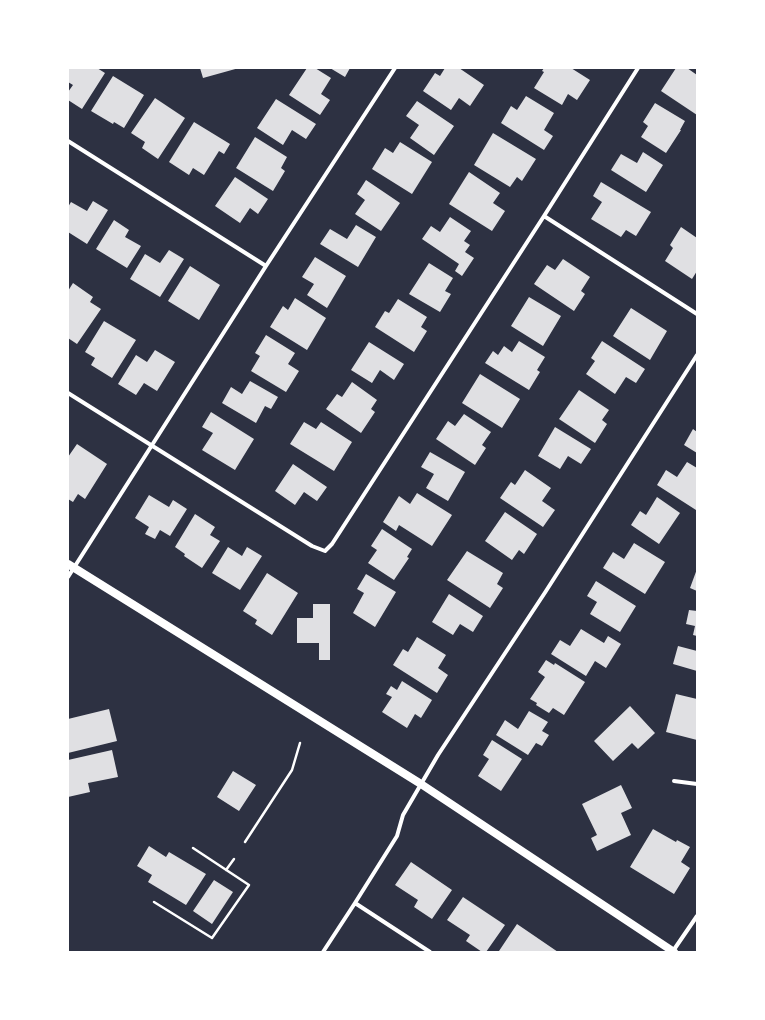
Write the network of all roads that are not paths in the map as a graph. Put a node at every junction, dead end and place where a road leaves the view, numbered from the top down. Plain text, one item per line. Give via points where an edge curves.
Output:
1 (395, 68) edge
2 (638, 68) edge
3 (68, 141) edge
4 (544, 216) junction
5 (266, 266) junction
6 (697, 314) edge
7 (697, 355) edge
8 (68, 393) edge
9 (151, 445) junction
10 (71, 566) edge
11 (68, 577) edge
12 (674, 781) dead end
13 (421, 784) junction
14 (697, 784) edge
15 (355, 903) junction
16 (697, 916) edge
17 (323, 952) edge
18 (430, 952) edge
19 (674, 952) edge

1 - 5 street
2 - 4 street
3 - 5 street
4 - 6 street
4 - 9 street via 332,544 325,551 312,546
5 - 9 street
7 - 13 street
8 - 9 street
9 - 10 street
10 - 11 street
10 - 13 main road
12 - 14 street
13 - 15 street via 403,815 397,836
13 - 19 main road
15 - 17 street
15 - 18 street
16 - 19 street

